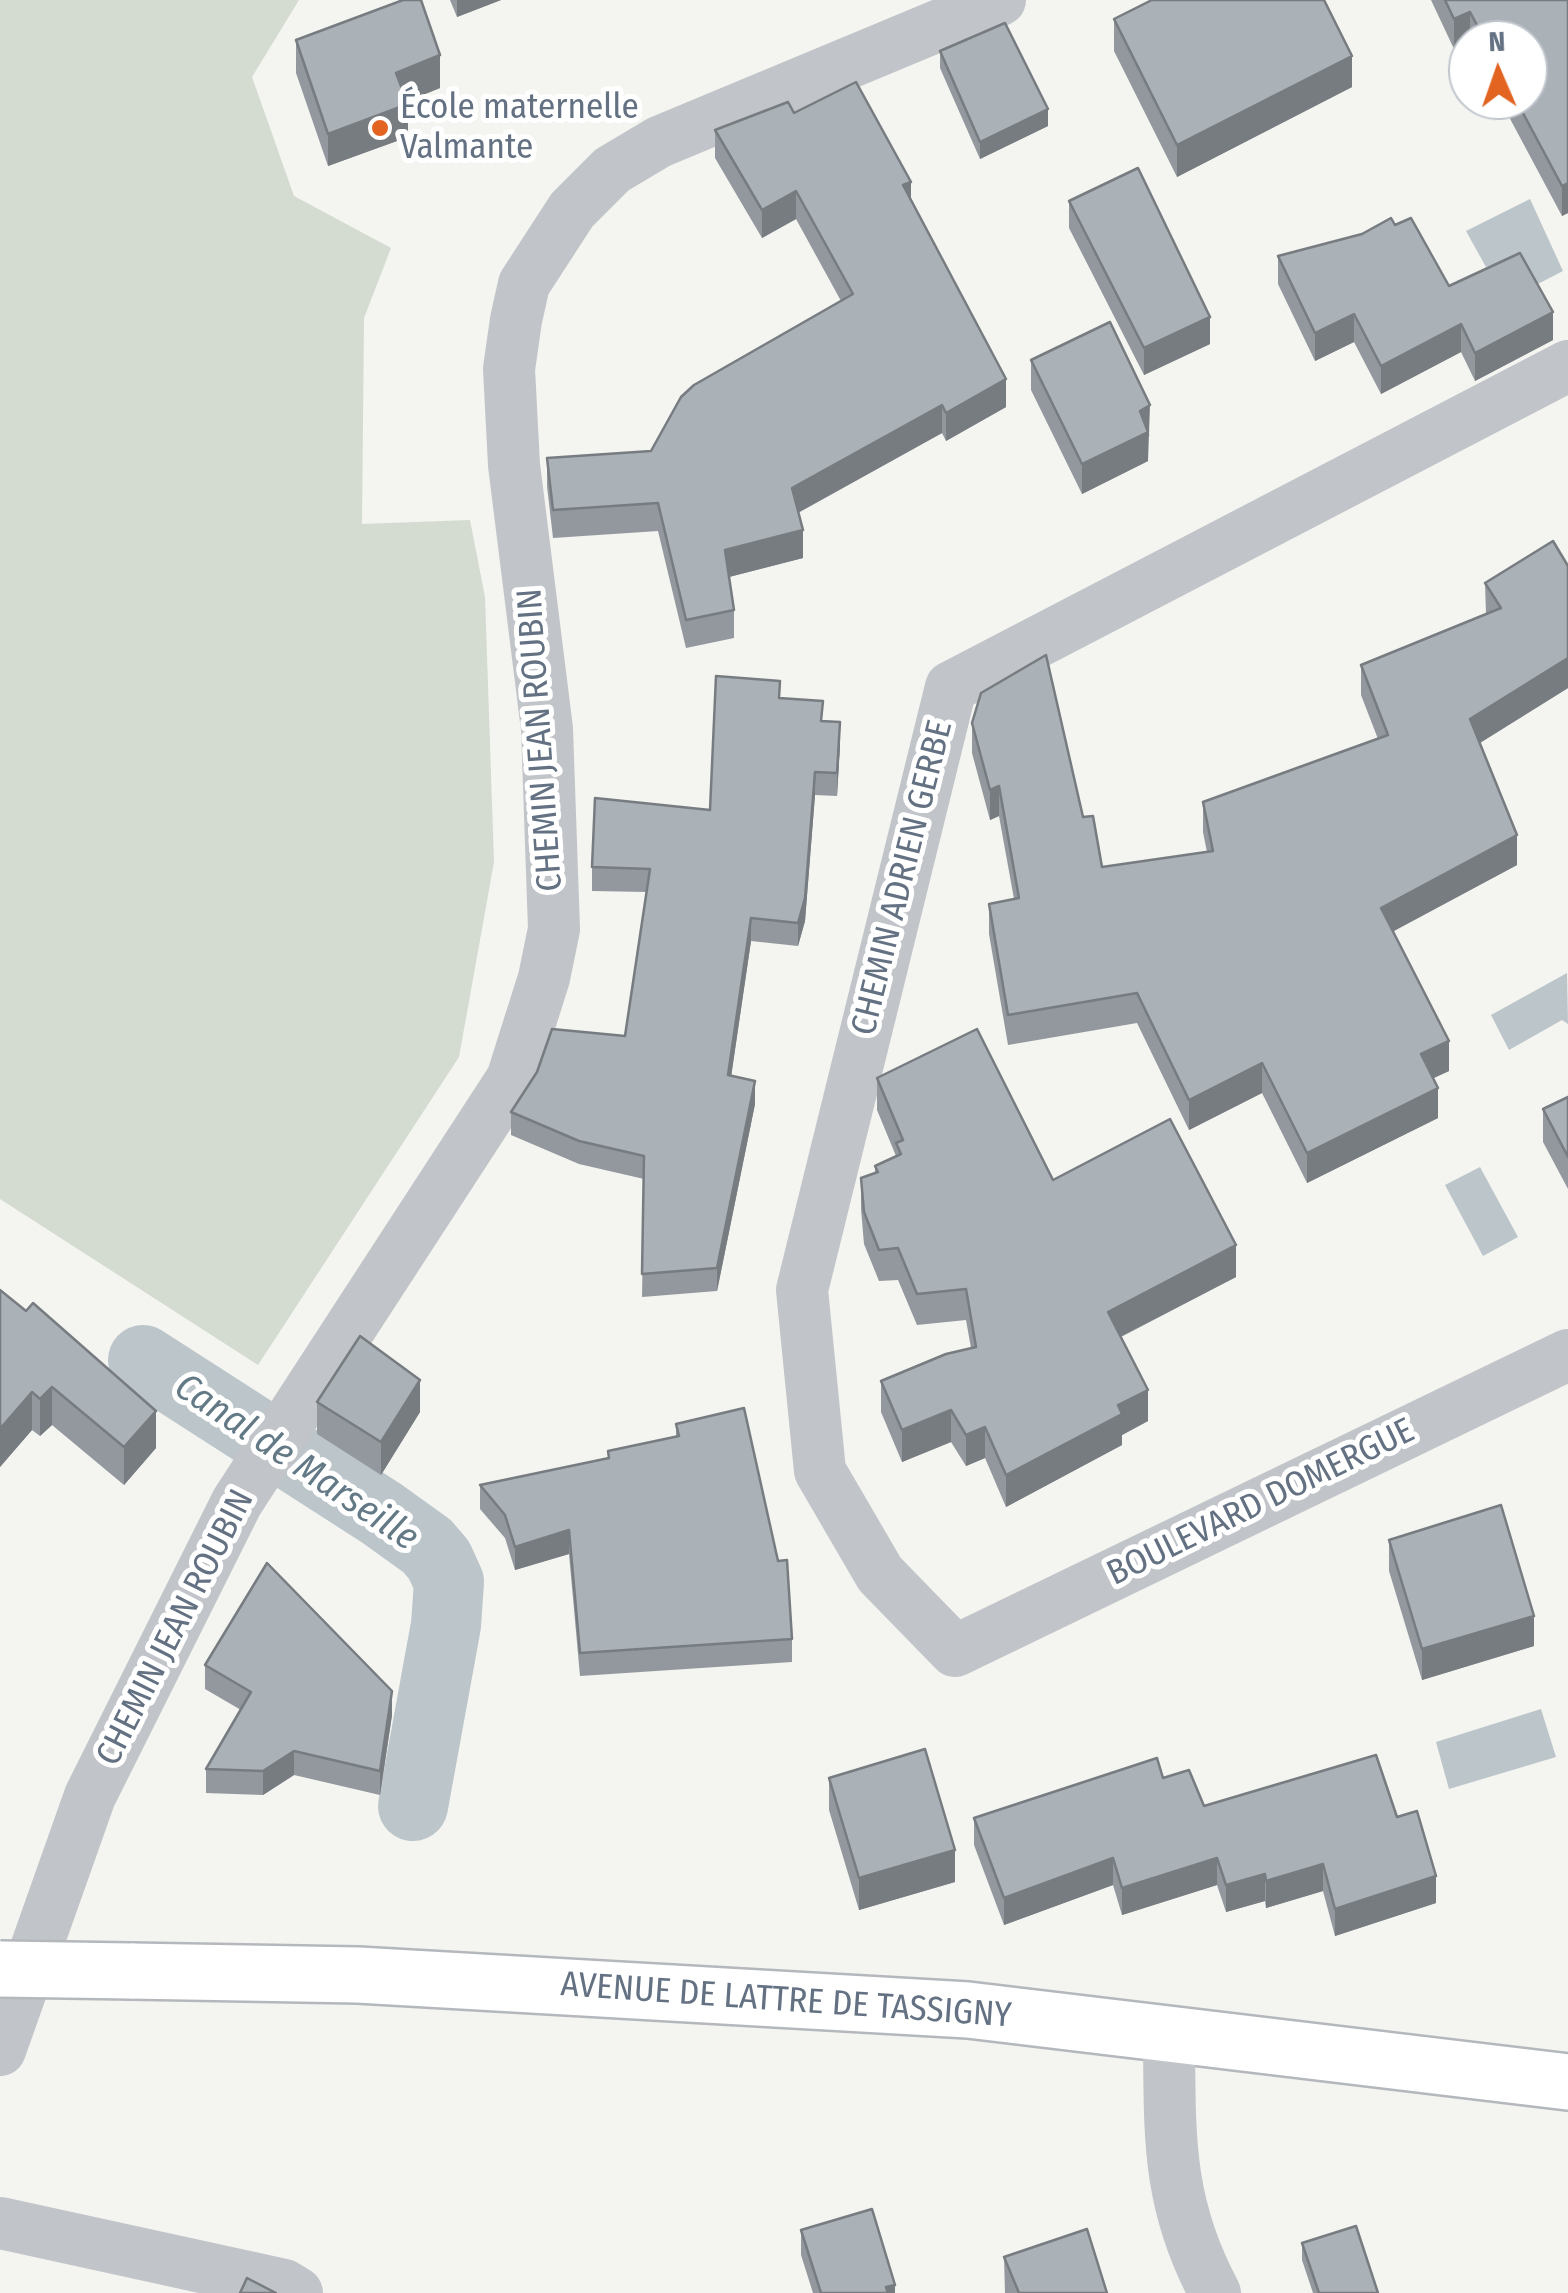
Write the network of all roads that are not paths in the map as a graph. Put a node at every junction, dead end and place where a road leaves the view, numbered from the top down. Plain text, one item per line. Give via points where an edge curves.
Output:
1 (1000, 0) edge
2 (1568, 366) edge
3 (1568, 1355) edge
4 (955, 1651) joint
5 (0, 1969) edge
6 (1169, 2034) junction
7 (0, 2050) edge
8 (1568, 2082) edge
9 (0, 2223) edge
10 (297, 2293) edge
11 (1215, 2293) edge

1 - 7 street, CHEMIN JEAN ROUBIN via 755,98 612,170 572,210 524,284 508,368 547,728 554,929 544,978 512,1079 237,1502 160,1650 90,1796
2 - 4 street, CHEMIN ADRIEN GERBE via 951,687 802,1290 820,1471 880,1574
3 - 4 street, BOULEVARD DOMERGUE
5 - 6 main road, AVENUE DE LATTRE DE TASSIGNY, bridge via 358,1975 948,2009
6 - 8 main road, AVENUE DE LATTRE DE TASSIGNY
6 - 11 street via 1177,2204
9 - 10 street

